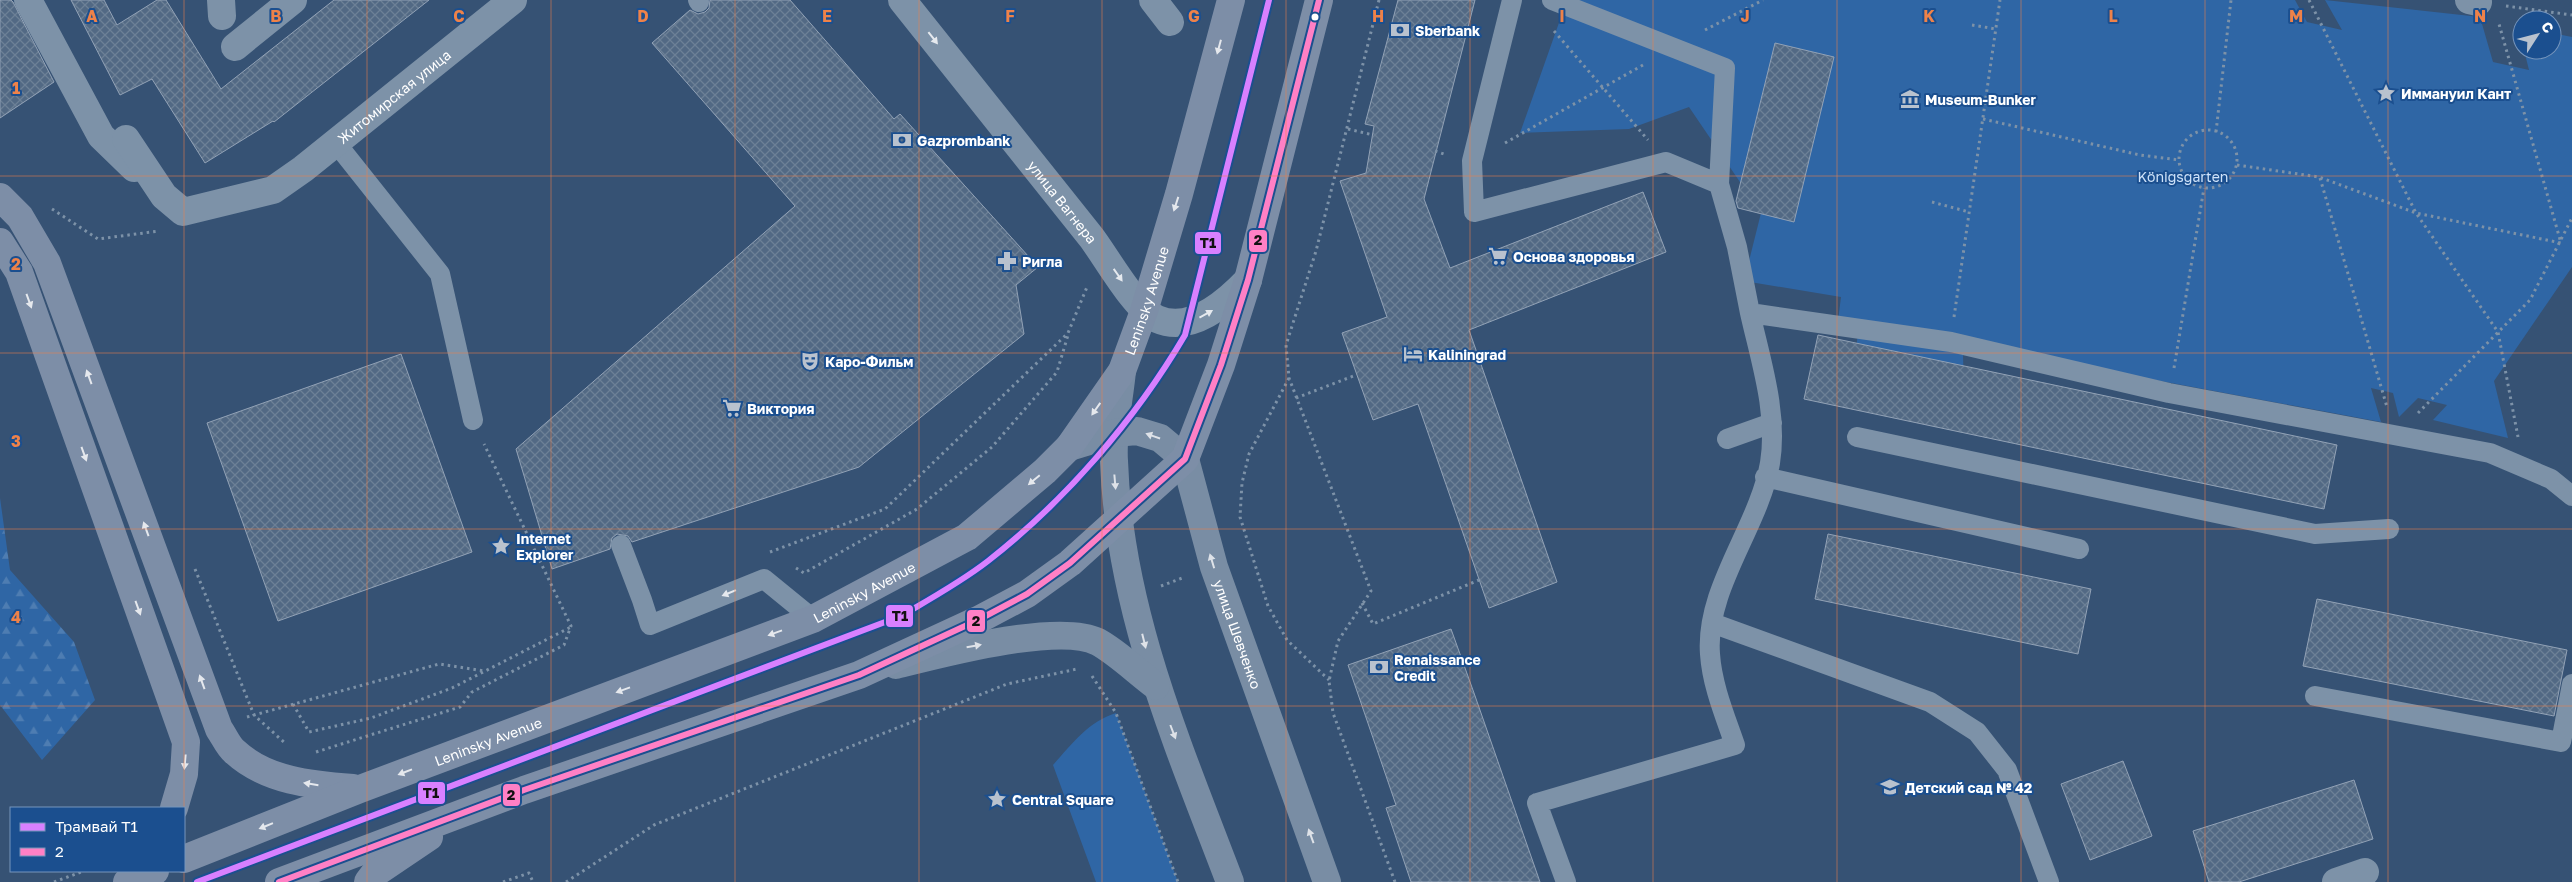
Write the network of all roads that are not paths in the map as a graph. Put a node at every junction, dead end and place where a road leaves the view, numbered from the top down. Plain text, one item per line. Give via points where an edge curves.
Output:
1 (28, 0) edge
2 (292, 0) edge
3 (513, 0) edge
4 (902, 0) edge
5 (1153, 0) edge
6 (1231, 0) edge
7 (1320, 0) edge
8 (1512, 0) edge
9 (1552, 0) edge
10 (1170, 22) dead end
11 (236, 47) dead end
12 (126, 139) dead end
13 (336, 142) junction
14 (1719, 184) junction
15 (164, 196) junction
16 (0, 197) edge
17 (0, 242) edge
18 (1248, 280) junction
19 (1144, 311) junction
20 (1750, 313) junction
21 (1122, 371) junction
22 (473, 420) road end
23 (1772, 424) junction
24 (1115, 433) junction
25 (1857, 436) dead end
26 (1727, 439) dead end
27 (1069, 447) junction
28 (1185, 459) junction
29 (1765, 477) junction
30 (2572, 496) edge
31 (1119, 518) junction
32 (2389, 529) dead end
33 (620, 546) dead end
34 (2079, 550) dead end
35 (813, 619) junction
36 (1712, 623) junction
37 (859, 675) junction
38 (2572, 684) edge
39 (1156, 686) junction
40 (2314, 696) dead end
41 (360, 789) junction
42 (174, 807) edge
43 (465, 812) junction
44 (185, 859) edge
45 (135, 872) edge
46 (152, 872) edge
47 (2365, 872) dead end
48 (127, 882) edge
49 (279, 882) edge
50 (368, 882) edge
51 (1230, 882) edge
52 (1328, 882) edge
53 (1566, 882) edge
54 (2049, 882) edge
55 (2336, 882) edge

1 - 15 street via 101,136
2 - 11 street
3 - 13 street, Житомирская улица
4 -> 19 street, улица Вагнера
5 - 10 street
6 -> 19 main road, Leninsky Avenue
7 - 18 main road
8 - 14 lane via 1472,161 1474,212 1666,162
9 - 14 lane via 1725,68
12 - 15 street
13 - 15 street, Житомирская улица via 273,190 184,212
13 - 22 lane via 440,274
14 - 20 lane via 1737,248
41 -> 16 main road via 310,785 265,772 234,751 219,729 47,264 20,217
17 -> 42 main road via 19,272 186,742 184,774
19 -> 18 street, улица Вагнера via 1173,323 1198,318 1225,302
18 - 28 main road
19 - 21 main road, Leninsky Avenue
20 - 23 lane
20 - 30 lane via 1951,342 2169,393 2490,453 2551,479
21 - 24 main road
21 -> 27 main road, Leninsky Avenue
23 - 26 lane
23 - 29 lane via 1770,464
24 - 27 main road
28 -> 24 main road via 1160,438 1137,431
24 -> 31 main road
25 - 32 lane via 2315,534
27 -> 35 main road, Leninsky Avenue via 967,537
28 - 31 main road
52 -> 28 main road, улица Шевченко via 1214,567
29 - 34 lane
29 - 36 lane via 1718,594
31 - 37 main road via 1070,563 1027,594
31 -> 39 main road via 1129,580
35 -> 33 lane via 764,579 650,625
35 -> 41 main road, Leninsky Avenue
36 - 53 lane via 1710,653 1719,698 1735,745 1537,803
36 - 54 lane via 1930,702 1977,732 2007,770
37 -> 39 main road via 971,646 1026,638 1079,636 1098,642
37 - 43 main road
38 - 40 lane via 2561,742
39 -> 51 main road
41 -> 44 main road, Leninsky Avenue
43 - 49 main road
43 - 50 main road via 374,874
45 - 48 main road
46 - 48 main road
47 - 55 street

